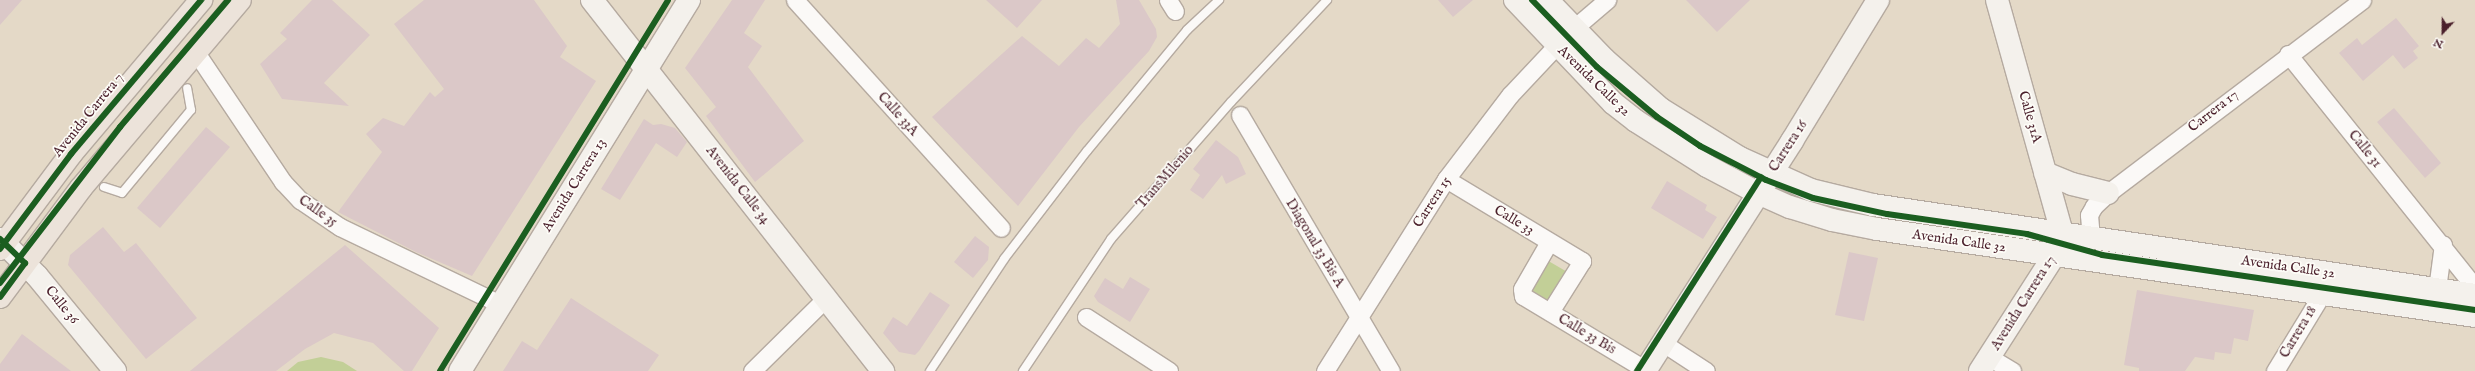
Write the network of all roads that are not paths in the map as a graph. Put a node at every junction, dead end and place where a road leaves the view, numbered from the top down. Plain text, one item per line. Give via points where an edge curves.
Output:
1 (201, 0) edge
2 (240, 0) edge
3 (592, 0) edge
4 (689, 0) edge
5 (795, 0) edge
6 (1219, 0) edge
7 (1327, 0) edge
8 (1514, 0) edge
9 (1547, 0) edge
10 (1607, 0) edge
11 (1878, 0) edge
12 (1997, 0) edge
13 (2362, 0) edge
14 (1573, 29) junction
15 (1557, 45) junction
16 (195, 51) junction
17 (2288, 54) junction
18 (646, 68) junction
19 (186, 88) dead end
20 (1240, 115) dead end
21 (1771, 173) junction
22 (2045, 173) junction
23 (1446, 179) junction
24 (104, 187) dead end
25 (1758, 193) junction
26 (2108, 193) junction
27 (1001, 228) dead end
28 (2062, 233) junction
29 (2091, 238) junction
30 (1, 242) edge
31 (1549, 242) junction
32 (2443, 244) junction
33 (2054, 254) junction
34 (25, 263) junction
35 (2475, 287) edge
36 (2438, 289) junction
37 (2322, 294) junction
38 (2475, 295) edge
39 (0, 298) edge
40 (826, 298) junction
41 (500, 304) junction
42 (1550, 312) junction
43 (2475, 316) edge
44 (1359, 317) junction
45 (1086, 318) dead end
46 (1663, 343) junction
47 (1984, 364) edge
48 (1645, 370) edge
49 (115, 371) edge
50 (460, 371) edge
51 (752, 371) edge
52 (883, 371) edge
53 (930, 371) edge
54 (1023, 371) edge
55 (1169, 371) edge
56 (1325, 371) edge
57 (1391, 371) edge
58 (1706, 371) edge
59 (2012, 371) edge
60 (2275, 371) edge

1 - 30 main road, Avenida Carrera 7 via 71,154
2 - 16 main road
3 - 18 main road, Avenida Calle 34
4 - 18 main road, Avenida Carrera 13
5 - 27 street, Calle 33A
6 - 53 lane via 1187,30 1087,151 1004,259
7 - 54 lane, TransMilenio via 1231,102 1111,239
8 - 15 main road, Avenida Calle 32
9 - 14 main road, Avenida Calle 32
10 - 14 street
11 - 21 main road, Carrera 16
12 - 22 main road, Calle 31A
13 - 17 street, Carrera 17
14 - 21 main road, Avenida Calle 32 via 1636,90 1661,109 1704,138
15 - 23 street, Carrera 15 via 1510,95
15 - 25 main road, Avenida Calle 32 via 1613,103 1636,121 1662,140
16 - 34 main road via 81,188
16 - 41 street, Calle 35 via 283,182 300,200 340,227
17 - 26 street, Carrera 17
17 - 32 street, Calle 31
18 - 40 main road, Avenida Calle 34
18 - 41 main road, Avenida Carrera 13
19 - 24 lane via 191,110 122,193
20 - 44 street, Diagonal 33 Bis A
21 - 25 main road, Carrera 16
21 - 28 main road, Avenida Calle 32 via 1811,190 1874,205
22 - 26 main road via 2072,184
22 - 28 main road, Calle 31A
23 - 31 street, Calle 33
23 - 44 street, Carrera 15
25 - 33 main road, Avenida Calle 32 via 1790,207 1852,225
25 - 46 main road, Carrera 16
26 - 29 street, Carrera 17 via 2094,206 2089,215
28 - 29 main road, Avenida Calle 32
28 - 33 main road, Avenida Carrera 17
29 - 36 main road, Avenida Calle 32
30 - 34 main road, Calle 36
31 - 42 street, Calle 33 Bis via 1522,294
31 - 42 street, Calle 33 via 1582,261
32 - 35 street, Calle 31
32 - 36 street
33 - 37 main road, Avenida Calle 32
33 - 47 main road, Avenida Carrera 17
34 - 39 main road
34 - 49 main road, Calle 36
36 - 38 main road, Avenida Calle 32
37 - 43 main road, Avenida Calle 32
37 - 60 street, Carrera 18
40 - 51 street
40 - 52 main road, Avenida Calle 34
41 - 50 main road, Avenida Carrera 13
42 - 48 street, Calle 33 Bis
44 - 56 street, Carrera 15
44 - 57 street, Diagonal 33 Bis A
45 - 55 street
46 - 48 main road, Carrera 16
46 - 58 street
47 - 59 street

